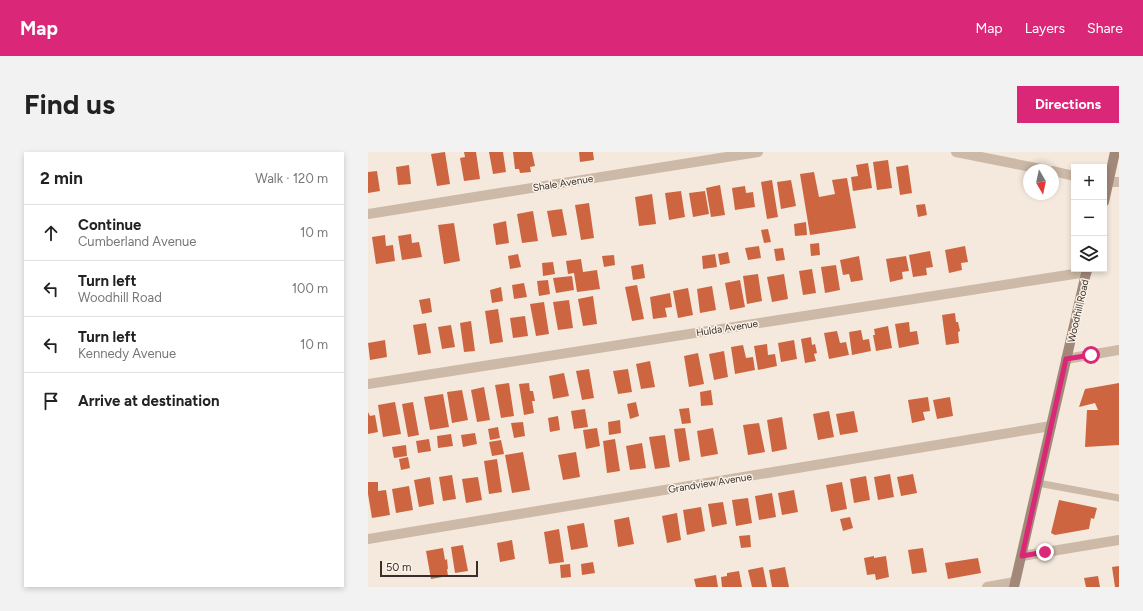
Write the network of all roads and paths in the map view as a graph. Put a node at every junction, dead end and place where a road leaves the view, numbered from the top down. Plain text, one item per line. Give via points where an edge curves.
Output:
1 (758, 152) edge
2 (956, 152) edge
3 (1115, 152) edge
4 (1004, 157) edge
5 (1027, 164) edge
6 (1059, 172) edge
7 (1071, 175) edge
8 (1111, 182) edge
9 (1105, 200) edge
10 (368, 214) edge
11 (1074, 272) edge
12 (1087, 272) edge
13 (1119, 350) edge
14 (1066, 359) junction
15 (368, 384) edge
16 (1051, 426) junction
17 (1038, 482) junction
18 (1119, 498) edge
19 (368, 539) edge
20 (1119, 540) edge
21 (1022, 556) junction
22 (1014, 585) edge
23 (987, 587) edge

1 - 10 street, Shale Avenue
2 - 4 street
3 - 8 street
4 - 5 street
6 - 7 street
8 - 9 street
11 - 15 street, Hulda Avenue
12 - 14 street, Woodhill Road
13 - 14 street
14 - 16 street, Woodhill Road
16 - 17 street, Woodhill Road
16 - 19 street, Grandview Avenue
17 - 18 lane
17 - 21 street, Woodhill Road
20 - 21 street
21 - 22 street, Woodhill Road
22 - 23 street

